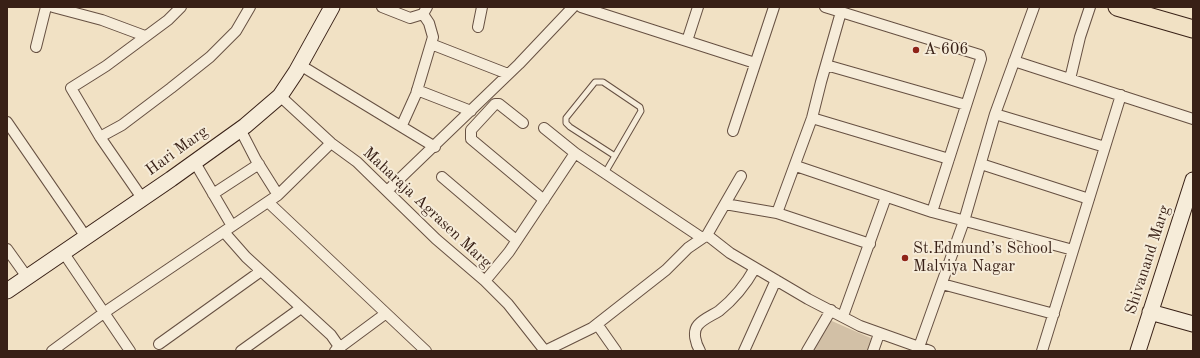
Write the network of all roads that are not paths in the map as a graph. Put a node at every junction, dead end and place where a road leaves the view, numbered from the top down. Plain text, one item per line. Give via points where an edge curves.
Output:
1 (46, 7) edge
2 (53, 7) edge
3 (181, 7) edge
4 (250, 7) edge
5 (332, 7) edge
6 (382, 7) edge
7 (482, 7) edge
8 (573, 7) edge
9 (580, 7) edge
10 (698, 7) edge
11 (774, 7) edge
12 (825, 7) edge
13 (1034, 7) edge
14 (1090, 7) edge
15 (1117, 7) edge
16 (1158, 7) edge
17 (425, 10) edge
18 (841, 12) junction
19 (1193, 17) edge
20 (478, 27) dead end
21 (1193, 29) edge
22 (145, 36) junction
23 (687, 41) junction
24 (431, 44) junction
25 (36, 47) dead end
26 (1014, 61) junction
27 (755, 63) junction
28 (300, 65) junction
29 (826, 65) junction
30 (508, 74) junction
31 (1070, 79) junction
32 (418, 90) junction
33 (1121, 95) junction
34 (280, 96) junction
35 (966, 105) junction
36 (471, 111) junction
37 (995, 114) junction
38 (812, 118) junction
39 (1193, 119) edge
40 (7, 122) edge
41 (523, 123) dead end
42 (402, 125) junction
43 (544, 128) dead end
44 (240, 129) junction
45 (733, 131) dead end
46 (100, 137) junction
47 (331, 143) junction
48 (436, 146) junction
49 (1106, 147) junction
50 (575, 153) junction
51 (615, 156) junction
52 (949, 159) junction
53 (194, 161) junction
54 (259, 164) junction
55 (981, 164) junction
56 (796, 166) junction
57 (605, 173) junction
58 (741, 176) dead end
59 (442, 177) dead end
60 (1193, 180) edge
61 (387, 191) junction
62 (213, 194) junction
63 (278, 195) junction
64 (886, 197) junction
65 (142, 198) junction
66 (1089, 199) junction
67 (544, 200) junction
68 (268, 202) junction
69 (725, 204) junction
70 (932, 212) junction
71 (777, 213) junction
72 (964, 221) junction
73 (228, 229) junction
74 (86, 236) junction
75 (704, 236) junction
76 (516, 240) junction
77 (870, 244) junction
78 (7, 249) edge
79 (1073, 250) junction
80 (63, 252) junction
81 (755, 268) junction
82 (261, 271) junction
83 (27, 277) junction
84 (776, 280) junction
85 (485, 281) junction
86 (942, 284) junction
87 (7, 291) edge
88 (301, 308) junction
89 (831, 310) junction
90 (105, 312) junction
91 (1150, 312) junction
92 (385, 314) junction
93 (1054, 314) junction
94 (842, 316) junction
95 (597, 324) junction
96 (1193, 324) edge
97 (879, 334) junction
98 (159, 344) dead end
99 (919, 347) junction
100 (59, 349) edge
101 (423, 350) edge
102 (130, 351) edge
103 (241, 351) edge
104 (336, 351) edge
105 (545, 351) edge
106 (616, 351) edge
107 (700, 351) edge
108 (744, 351) edge
109 (807, 351) edge
110 (873, 351) edge
111 (930, 351) edge
112 (1042, 351) edge
113 (1138, 351) edge

1 - 25 street
2 - 22 street via 102,20
3 - 22 street
4 - 46 street via 236,30 210,57 128,120
5 - 28 street, Hari Marg
6 - 17 street via 410,18
7 - 20 street
8 - 30 street
9 - 23 street
10 - 23 street
11 - 27 street
12 - 18 street
13 - 26 street
14 - 31 street
15 - 21 main road
16 - 19 main road
17 - 24 street via 433,37
18 - 29 street
18 - 35 street via 980,54 981,60
22 - 46 street via 106,66 71,88
23 - 27 street
24 - 30 street
24 - 32 street
26 - 31 street
26 - 37 street
27 - 45 street
28 - 34 street, Hari Marg
28 - 42 street
29 - 35 street
29 - 38 street
30 - 36 street
31 - 33 street
32 - 36 street
32 - 42 street
33 - 39 street
33 - 49 street
34 - 44 street, Hari Marg
34 - 47 street, Maharaja Agrasen Marg
35 - 52 street
36 - 48 street
37 - 49 street
37 - 55 street
38 - 52 street
38 - 56 street
40 - 74 street
41 - 67 street via 495,104 470,130 470,135
42 - 48 street
43 - 50 street
44 - 53 street, Hari Marg
44 - 54 street
46 - 65 street
47 - 61 street, Maharaja Agrasen Marg via 357,162
47 - 63 street
48 - 61 street
49 - 66 street
50 - 57 street
50 - 67 street
51 - 51 lane via 641,111 640,107 603,82 595,82 566,118 566,122
51 - 57 lane
52 - 70 street
53 - 62 street
53 - 65 street, Hari Marg
54 - 62 street
54 - 63 street
55 - 66 street
55 - 72 street
56 - 64 street
56 - 71 street
57 - 75 street
58 - 69 street
59 - 76 street
60 - 91 street, Shivanand Marg
61 - 85 street, Maharaja Agrasen Marg via 436,239
62 - 73 street
63 - 68 street
64 - 70 street
64 - 77 street
65 - 74 street, Hari Marg
66 - 79 street
67 - 76 street
68 - 73 street
68 - 92 street
69 - 71 street
69 - 75 street
70 - 72 street
71 - 77 street
72 - 79 street
72 - 86 street
73 - 82 street
73 - 90 street
74 - 80 street, Hari Marg
75 - 81 street
75 - 95 street via 666,270
76 - 85 street
77 - 94 street
78 - 83 street
79 - 93 street
80 - 83 street, Hari Marg
80 - 90 street
81 - 84 street
81 - 107 street via 739,292 720,310 698,325 695,332 696,344
82 - 88 street
82 - 98 street
83 - 87 street, Hari Marg
84 - 89 street
84 - 108 street
85 - 105 street, Maharaja Agrasen Marg via 508,304
86 - 93 street
86 - 99 street
88 - 103 street
88 - 104 street via 330,335 338,345
89 - 94 street
89 - 109 street
90 - 100 street
90 - 102 street
91 - 96 street
91 - 113 street, Shivanand Marg
92 - 101 street
92 - 104 street
93 - 112 street
94 - 97 street
95 - 105 street
95 - 106 street
97 - 99 street
97 - 110 street
99 - 111 street

